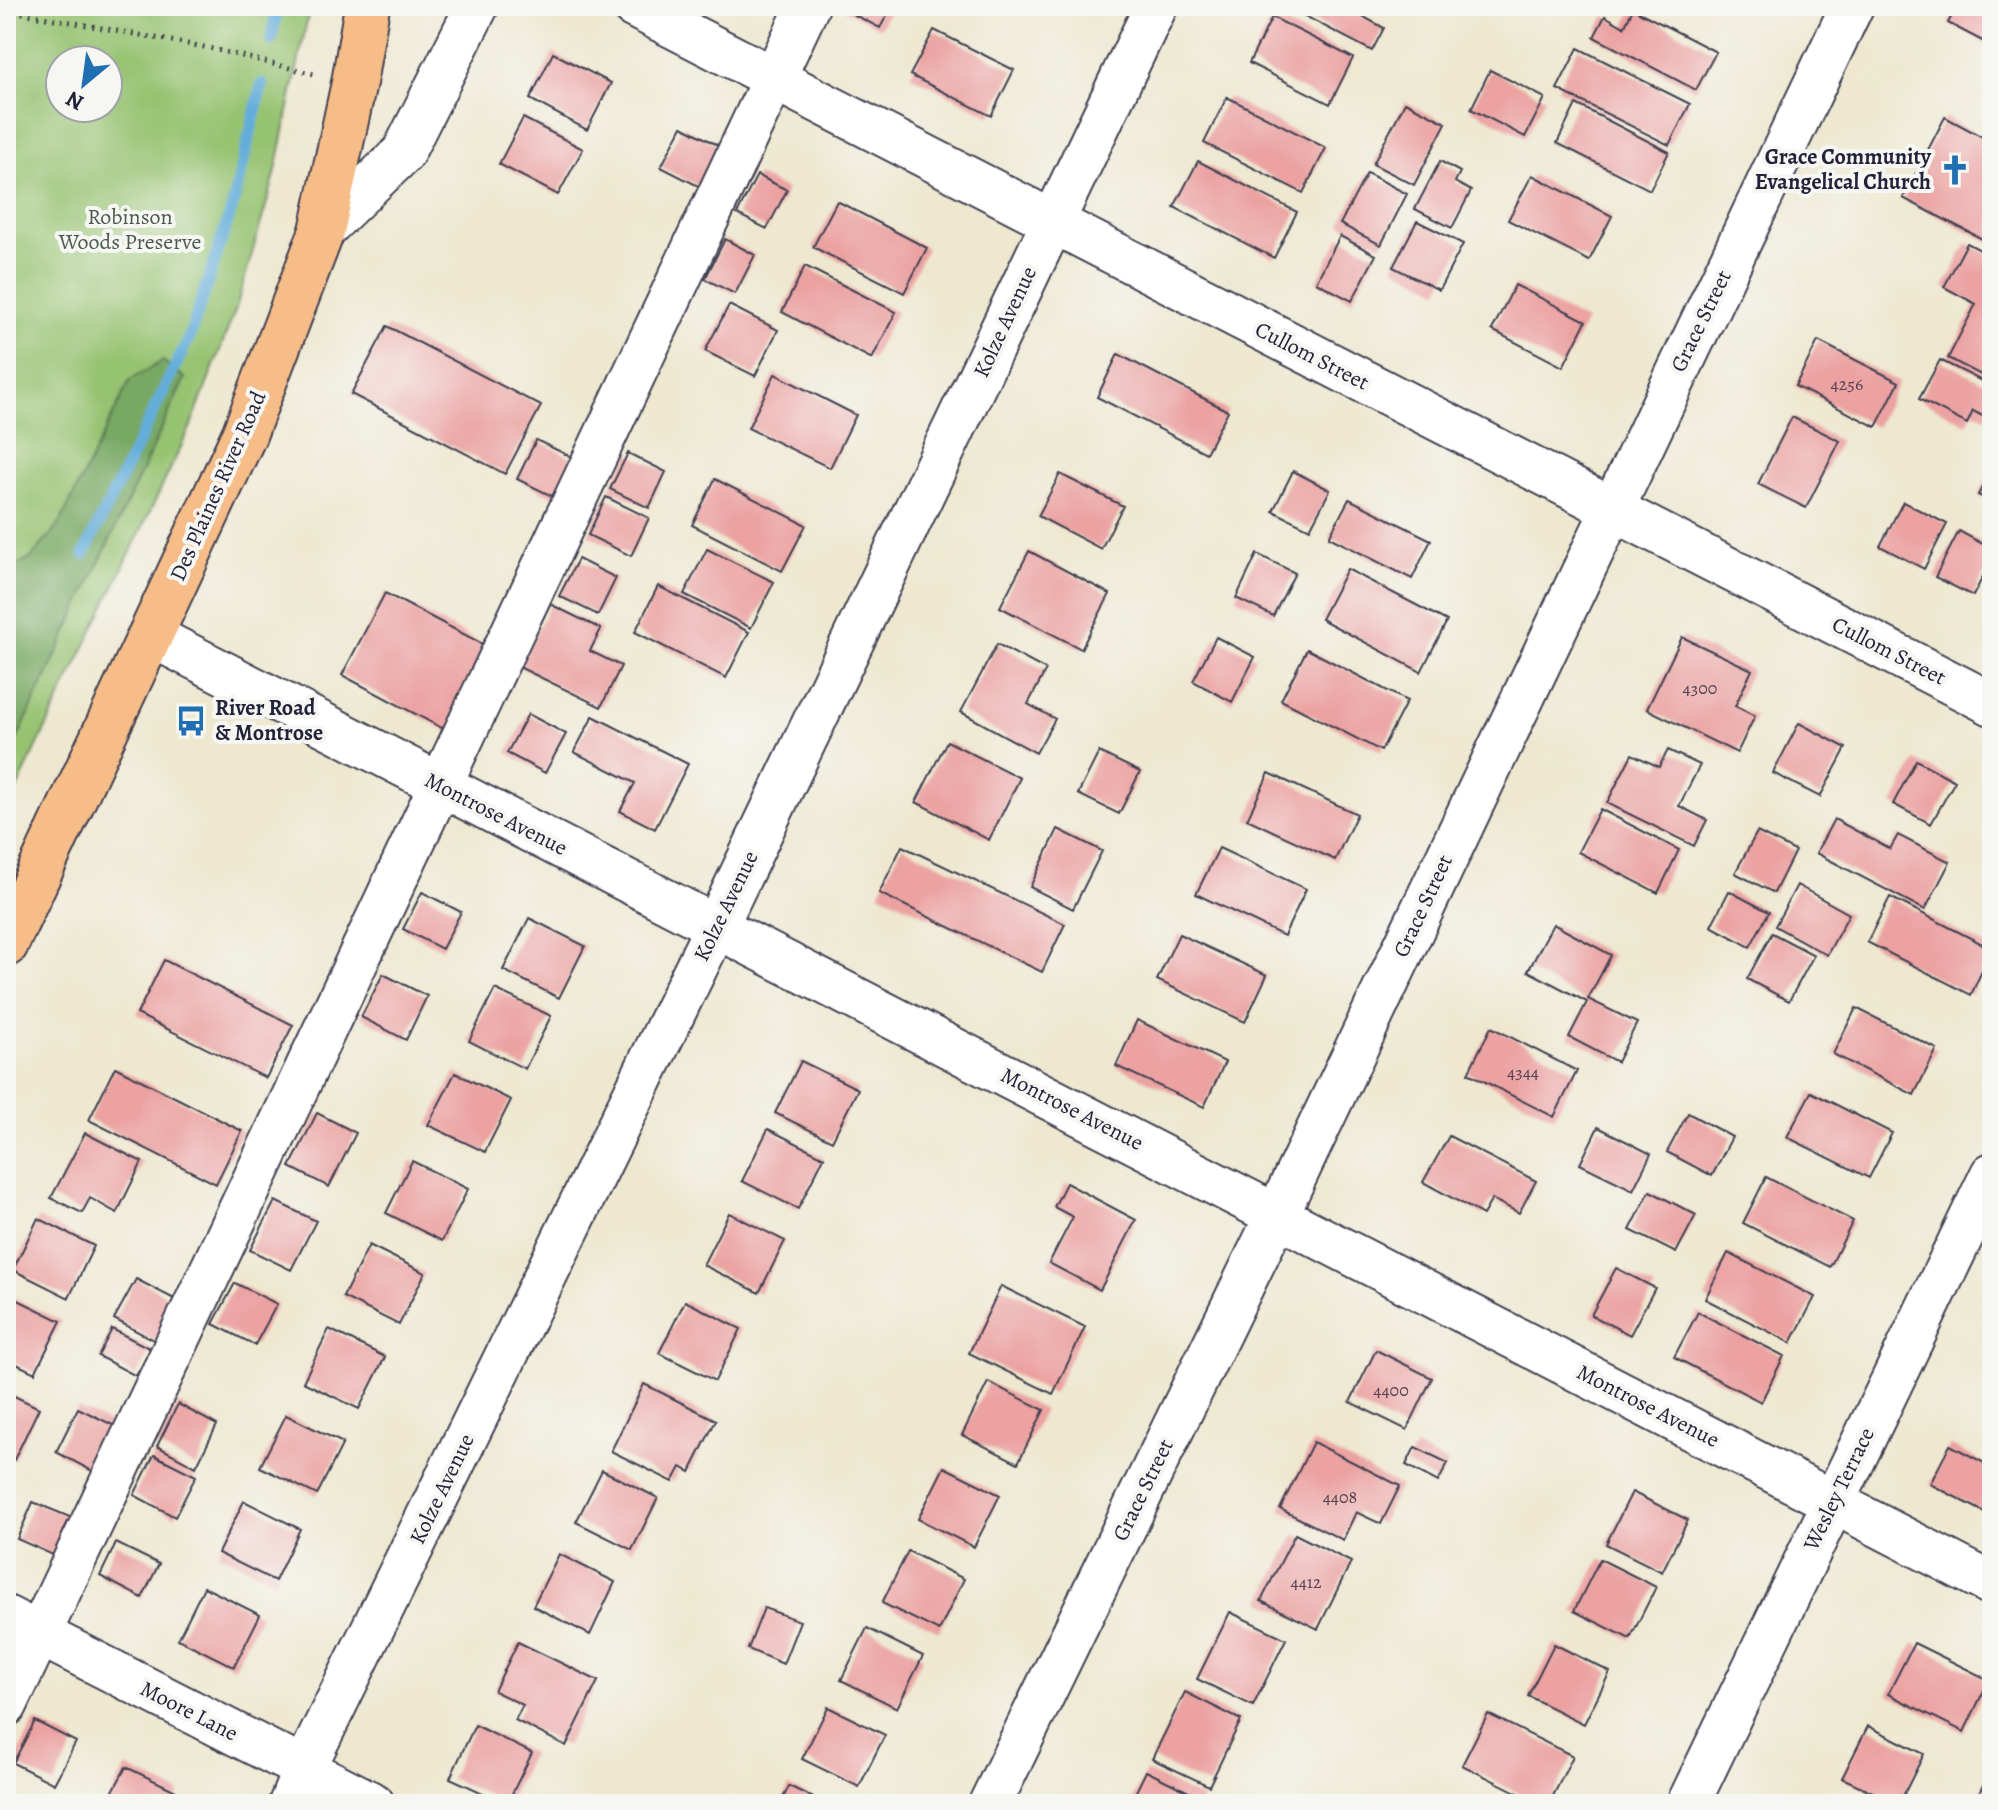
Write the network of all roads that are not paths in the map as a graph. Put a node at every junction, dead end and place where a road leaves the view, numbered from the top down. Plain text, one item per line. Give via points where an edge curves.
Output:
1 (367, 6) edge
2 (477, 6) edge
3 (633, 6) edge
4 (808, 6) edge
5 (1156, 6) edge
6 (1852, 6) edge
7 (774, 79) junction
8 (1052, 222) junction
9 (322, 231) junction
10 (1610, 510) junction
11 (152, 636) junction
12 (1992, 704) edge
13 (442, 786) junction
14 (716, 927) junction
15 (6, 944) edge
16 (1992, 1174) edge
17 (1277, 1215) junction
18 (1833, 1501) junction
19 (1992, 1584) edge
20 (22, 1625) edge
21 (6, 1705) edge
22 (297, 1786) edge
23 (373, 1804) edge
24 (990, 1804) edge
25 (1688, 1804) edge

1 - 9 main road, Des Plaines River Road
2 - 9 street via 403,153
3 - 7 street, Cullom Street
4 - 7 street
5 - 8 street, Kolze Avenue
6 - 10 street, Grace Street
7 - 8 street, Cullom Street
7 - 13 street
8 - 10 street, Cullom Street
8 - 14 street, Kolze Avenue
9 - 11 main road, Des Plaines River Road via 244,435
10 - 12 street, Cullom Street
10 - 17 street, Grace Street
11 - 13 street, Montrose Avenue
11 - 15 main road, Des Plaines River Road
13 - 14 street, Montrose Avenue
13 - 20 street
14 - 17 street, Montrose Avenue
14 - 22 street, Kolze Avenue
16 - 18 street, Wesley Terrace
17 - 18 street, Montrose Avenue
17 - 24 street, Grace Street
18 - 19 street, Montrose Avenue
18 - 25 street, Wesley Terrace
20 - 21 street
20 - 22 street, Moore Lane
22 - 23 street, Moore Lane

